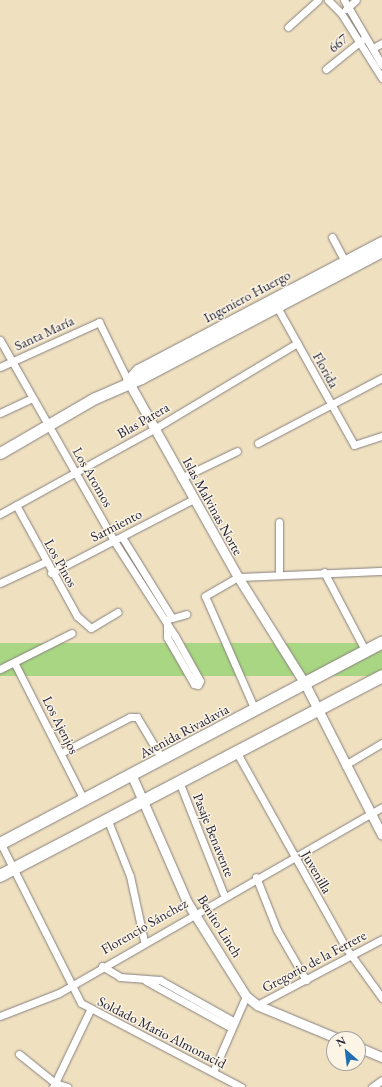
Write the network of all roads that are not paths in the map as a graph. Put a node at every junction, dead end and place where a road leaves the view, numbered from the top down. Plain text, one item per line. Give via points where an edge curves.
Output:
1 (318, 0) edge
2 (328, 0) edge
3 (356, 0) edge
4 (347, 3) edge
5 (342, 13) junction
6 (288, 27) dead end
7 (366, 36) junction
8 (358, 43) junction
9 (382, 43) edge
10 (373, 48) junction
11 (382, 65) edge
12 (326, 69) dead end
13 (382, 78) edge
14 (332, 238) dead end
15 (382, 242) edge
16 (382, 251) edge
17 (345, 261) junction
18 (277, 307) junction
19 (99, 322) joint
20 (0, 340) edge
21 (296, 343) junction
22 (12, 362) junction
23 (0, 368) edge
24 (382, 378) edge
25 (128, 381) junction
26 (32, 398) junction
27 (332, 405) junction
28 (0, 413) edge
29 (48, 424) junction
30 (154, 429) junction
31 (382, 436) edge
32 (258, 443) dead end
33 (0, 446) edge
34 (237, 451) dead end
35 (0, 453) edge
36 (76, 473) junction
37 (181, 478) junction
38 (194, 499) junction
39 (16, 505) junction
40 (0, 514) edge
41 (279, 522) dead end
42 (122, 537) junction
43 (114, 541) junction
44 (45, 562) junction
45 (382, 571) edge
46 (324, 572) junction
47 (51, 573) junction
48 (279, 575) junction
49 (238, 577) junction
50 (0, 584) edge
51 (118, 612) dead end
52 (186, 614) dead end
53 (172, 618) junction
54 (165, 623) junction
55 (72, 633) dead end
56 (382, 643) edge
57 (366, 652) junction
58 (14, 662) junction
59 (0, 669) edge
60 (382, 676) edge
61 (305, 684) junction
62 (255, 710) junction
63 (317, 711) junction
64 (382, 744) edge
65 (61, 753) junction
66 (237, 753) junction
67 (162, 759) junction
68 (345, 765) junction
69 (132, 776) junction
70 (180, 784) junction
71 (84, 800) junction
72 (145, 802) junction
73 (382, 807) edge
74 (370, 813) junction
75 (108, 821) junction
76 (382, 835) edge
77 (0, 843) edge
78 (293, 856) junction
79 (14, 869) junction
80 (0, 876) edge
81 (256, 877) junction
82 (224, 895) junction
83 (194, 912) junction
84 (382, 939) edge
85 (144, 941) junction
86 (352, 955) junction
87 (102, 966) junction
88 (306, 980) junction
89 (382, 984) edge
90 (71, 985) junction
91 (375, 987) junction
92 (246, 996) junction
93 (382, 998) edge
94 (257, 1005) junction
95 (90, 1010) junction
96 (0, 1016) edge
97 (231, 1024) junction
98 (326, 1034) edge
99 (366, 1050) edge
100 (19, 1054) dead end
101 (382, 1057) edge
102 (213, 1072) junction
103 (382, 1080) edge
104 (54, 1085) edge
105 (68, 1087) edge
106 (242, 1087) edge
107 (372, 1087) edge

1 - 6 street
2 - 5 street
3 - 4 street
4 - 5 street
4 - 7 street
5 - 8 street
7 - 8 street, 667
7 - 10 street
8 - 12 street, 667
8 - 13 street
9 - 10 street
10 - 11 street
14 - 17 street
15 - 17 main road, Ingeniero Huergo
16 - 18 main road, Ingeniero Huergo
17 - 25 main road, Ingeniero Huergo via 138,370
18 - 21 street, Florida
18 - 25 main road, Ingeniero Huergo via 141,378
19 - 22 street, Santa María
19 - 25 street, Islas Malvinas Norte
20 - 22 street, Los Aromos
21 - 27 street, Florida
21 - 30 street, Blas Parera
22 - 23 street, Santa María
22 - 26 street, Los Aromos
24 - 27 street
25 - 29 main road, Ingeniero Huergo
25 - 30 street, Islas Malvinas Norte
26 - 28 street
26 - 29 street, Los Aromos
27 - 31 street, Florida via 354,445 360,446
27 - 32 street
29 - 33 main road, Ingeniero Huergo
29 - 35 main road, Ingeniero Huergo
29 - 36 street, Los Aromos
30 - 36 street, Blas Parera
30 - 37 street, Islas Malvinas Norte
34 - 37 street
36 - 39 street, Blas Parera
36 - 43 street, Los Aromos
37 - 38 street, Islas Malvinas Norte
38 - 42 street, Sarmiento
38 - 49 street, Islas Malvinas Norte
39 - 40 street, Blas Parera
39 - 44 street, Los Pinos
41 - 48 street
42 - 43 street, Sarmiento
42 - 53 street
43 - 47 street, Sarmiento
43 - 54 street, Los Aromos
44 - 47 street, Los Pinos
44 - 50 street
45 - 46 street
46 - 48 street
46 - 57 street
47 - 51 street, Los Pinos via 74,612 91,628
48 - 49 street
49 - 61 street, Islas Malvinas Norte
49 - 62 street via 205,596
52 - 53 street
53 - 54 street
54 - 54 street, Los Aromos via 167,637 194,684 198,685 200,681
55 - 58 street
56 - 57 main road, Avenida Rivadavia
57 - 61 main road, Avenida Rivadavia
58 - 59 street
58 - 65 street, Los Ajenjos
60 - 63 main road
61 - 62 main road, Avenida Rivadavia
61 - 63 street, Islas Malvinas Norte
62 - 67 main road, Avenida Rivadavia
63 - 66 main road
63 - 68 street, Islas Malvinas Norte
64 - 68 street
65 - 67 street via 130,717 137,717
65 - 71 street, Los Ajenjos
66 - 70 main road
66 - 78 street, Juvenilla
67 - 69 main road, Avenida Rivadavia
68 - 74 street, Islas Malvinas Norte
69 - 71 main road, Avenida Rivadavia
69 - 72 street, Benito Linch
70 - 72 main road
70 - 82 street, Pasaje Benavente
71 - 77 main road, Avenida Rivadavia
72 - 75 main road
72 - 83 street, Benito Linch
73 - 74 street, Florencio Sánchez
74 - 76 street, Islas Malvinas Norte
74 - 78 street, Florencio Sánchez
75 - 79 main road
75 - 85 street via 130,876
77 - 79 street, Soldado Mario Almonacid
78 - 81 street, Florencio Sánchez
78 - 86 street, Juvenilla
79 - 80 main road
79 - 90 street, Soldado Mario Almonacid
81 - 82 street, Florencio Sánchez
81 - 88 street via 277,930
82 - 83 street, Florencio Sánchez
83 - 85 street, Florencio Sánchez
83 - 92 street, Benito Linch
84 - 86 street, Gregorio de la Ferrere
85 - 87 street, Florencio Sánchez
86 - 88 street, Gregorio de la Ferrere
86 - 91 street, Juvenilla
87 - 90 street, Florencio Sánchez
87 - 97 street via 120,976 146,981
88 - 94 street, Gregorio de la Ferrere
89 - 91 street
90 - 95 street, Soldado Mario Almonacid via 81,1003
90 - 96 street, Florencio Sánchez
91 - 93 street, Juvenilla
92 - 94 street, Benito Linch
92 - 97 street, Gregorio de la Ferrere
94 - 98 street, Benito Linch
95 - 102 street, Soldado Mario Almonacid
95 - 104 street
97 - 102 street, Gregorio de la Ferrere
99 - 101 street
100 - 104 street
102 - 106 street, Soldado Mario Almonacid
103 - 107 street
104 - 105 street

